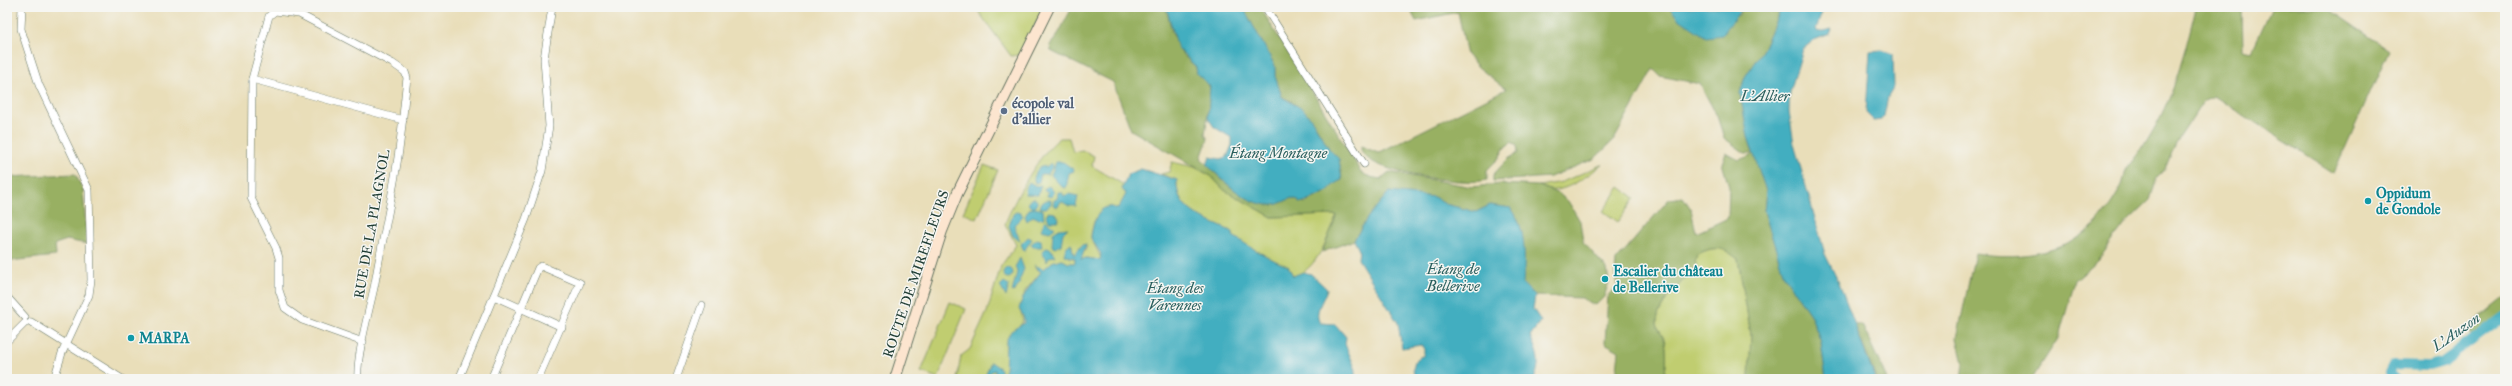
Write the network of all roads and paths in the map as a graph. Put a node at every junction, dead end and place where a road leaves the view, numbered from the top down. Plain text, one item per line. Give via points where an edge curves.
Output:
1 (22, 7) edge
2 (552, 7) edge
3 (1049, 7) edge
4 (1265, 7) edge
5 (252, 79) junction
6 (403, 120) junction
7 (1364, 164) dead end
8 (494, 296) junction
9 (7, 297) edge
10 (702, 305) dead end
11 (520, 308) junction
12 (27, 321) junction
13 (562, 327) junction
14 (7, 341) edge
15 (364, 342) junction
16 (67, 343) junction
17 (54, 379) edge
18 (122, 379) edge
19 (358, 379) edge
20 (459, 379) edge
21 (491, 379) edge
22 (538, 379) edge
23 (676, 379) edge
24 (895, 379) edge

1 - 16 street via 21,29 39,85 89,190 89,296
2 - 8 street via 544,59 548,141 542,171 526,219
3 - 24 street, ROUTE DE MIREFLEURS via 957,194 942,231
4 - 7 street
5 - 6 street
5 - 6 street, RUE DE LA PLAGNOL via 269,16 275,11 299,14 405,72 407,78
5 - 15 street via 250,198 276,248 281,298 289,311 302,320
6 - 15 street, RUE DE LA PLAGNOL
8 - 11 street
8 - 20 street
9 - 12 street
10 - 23 street
11 - 13 street
11 - 13 street via 541,266 578,281 579,287
11 - 21 street
12 - 14 street
12 - 16 street
13 - 22 street
15 - 19 street, RUE DE LA PLAGNOL
16 - 17 street
16 - 18 street

